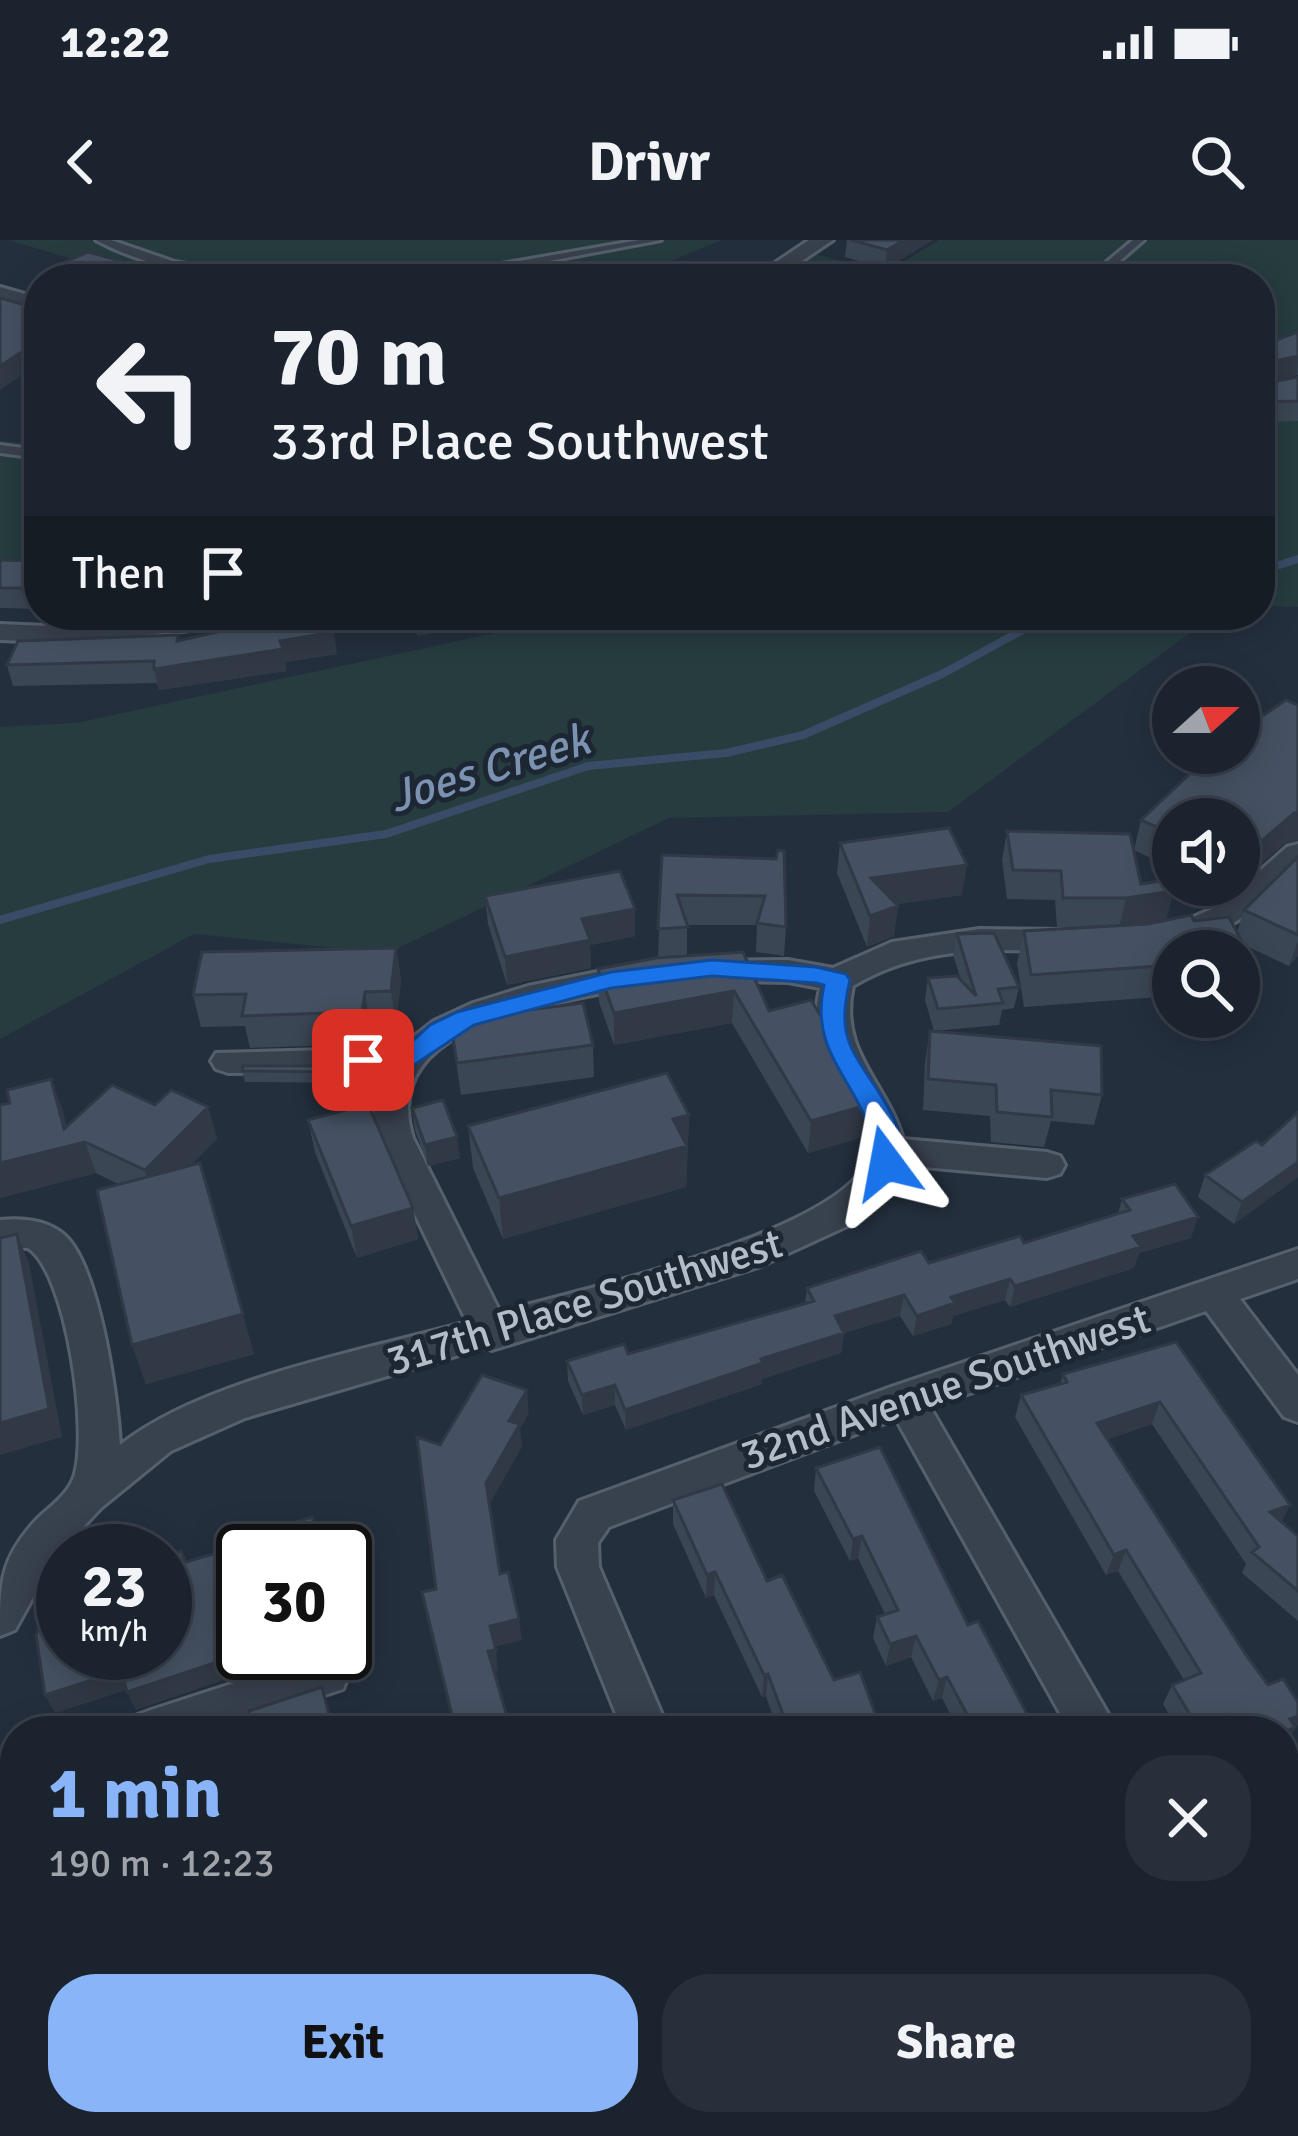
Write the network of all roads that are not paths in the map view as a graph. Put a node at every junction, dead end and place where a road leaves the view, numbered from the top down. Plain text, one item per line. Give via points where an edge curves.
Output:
1 (101, 240) edge
2 (656, 240) edge
3 (823, 240) edge
4 (1139, 240) edge
5 (167, 264) edge
6 (519, 264) edge
7 (785, 264) edge
8 (1110, 264) edge
9 (118, 630) edge
10 (0, 632) edge
11 (1298, 854) edge
12 (1149, 940) edge
13 (1107, 943) edge
14 (838, 980) junction
15 (408, 1060) junction
16 (228, 1061) dead end
17 (888, 1151) junction
18 (1047, 1166) dead end
19 (16, 1234) edge
20 (1298, 1264) edge
21 (1215, 1294) junction
22 (492, 1334) junction
23 (905, 1399) junction
24 (1298, 1406) edge
25 (87, 1495) junction
26 (0, 1616) edge
27 (308, 1680) edge
28 (197, 1716) edge
29 (640, 1716) edge
30 (1086, 1716) edge

1 - 5 lane
2 - 6 lane
3 - 7 street
4 - 8 lane
9 - 10 street
11 - 12 street via 1220,920
13 - 14 street via 940,941 883,954
14 - 15 street via 712,968 611,980 466,1018
14 - 17 street via 831,1010 836,1044 880,1116
15 - 16 street
15 - 22 street via 391,1095 394,1130
17 - 18 street
17 - 22 street, 317th Place Southwest via 868,1192 811,1230
19 - 25 street via 50,1242 64,1261 100,1444
20 - 21 street, 32nd Avenue Southwest
21 - 23 street, 32nd Avenue Southwest
21 - 24 street
22 - 25 street, 317th Place Southwest via 217,1412 157,1438
23 - 29 street, 32nd Avenue Southwest via 594,1514 577,1540 578,1567
23 - 30 street
25 - 26 street, 317th Place Southwest via 41,1544
27 - 28 street

